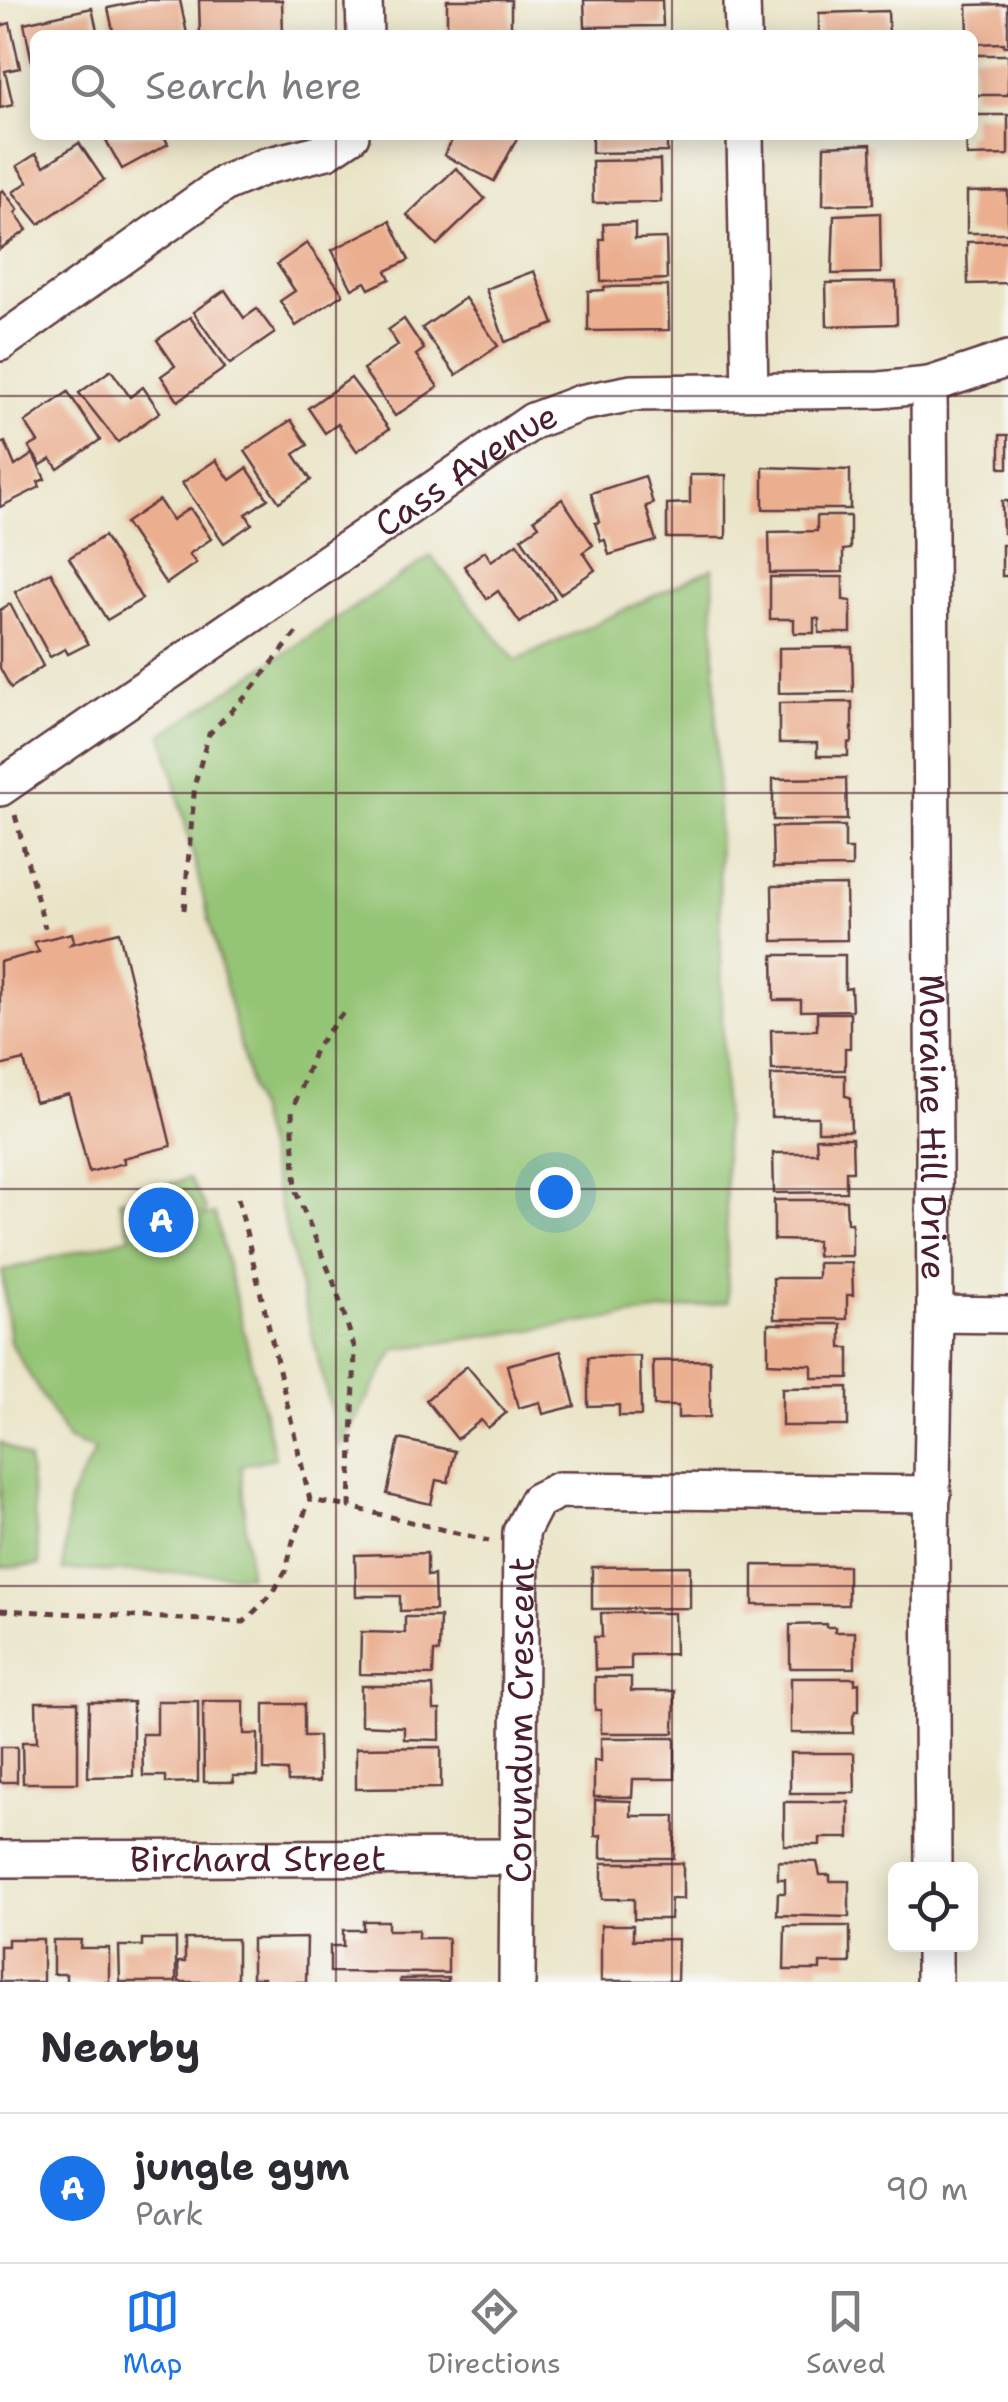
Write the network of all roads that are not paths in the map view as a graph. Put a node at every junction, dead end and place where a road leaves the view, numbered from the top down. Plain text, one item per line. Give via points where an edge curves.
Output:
1 (364, 0) edge
2 (742, 0) edge
3 (364, 30) edge
4 (743, 30) edge
5 (343, 140) edge
6 (745, 140) edge
7 (0, 343) edge
8 (1008, 359) edge
9 (930, 385) junction
10 (750, 391) junction
11 (3, 786) edge
12 (935, 1314) junction
13 (1008, 1315) edge
14 (933, 1494) junction
15 (516, 1857) junction
16 (0, 1859) edge
17 (934, 1862) edge
18 (934, 1952) edge
19 (517, 1982) edge
20 (934, 1982) edge

1 - 3 street
2 - 4 street
5 - 7 street via 224,184
6 - 10 street
8 - 9 street, Cass Avenue
9 - 10 street, Cass Avenue
9 - 12 street, Moraine Hill Drive
10 - 11 street, Cass Avenue via 632,393 533,421
12 - 13 street
12 - 14 street, Moraine Hill Drive
14 - 15 street, Corundum Crescent via 559,1490 537,1501 520,1532
14 - 17 street, Moraine Hill Drive
15 - 16 street, Birchard Street
15 - 19 street, Corundum Crescent
18 - 20 street

